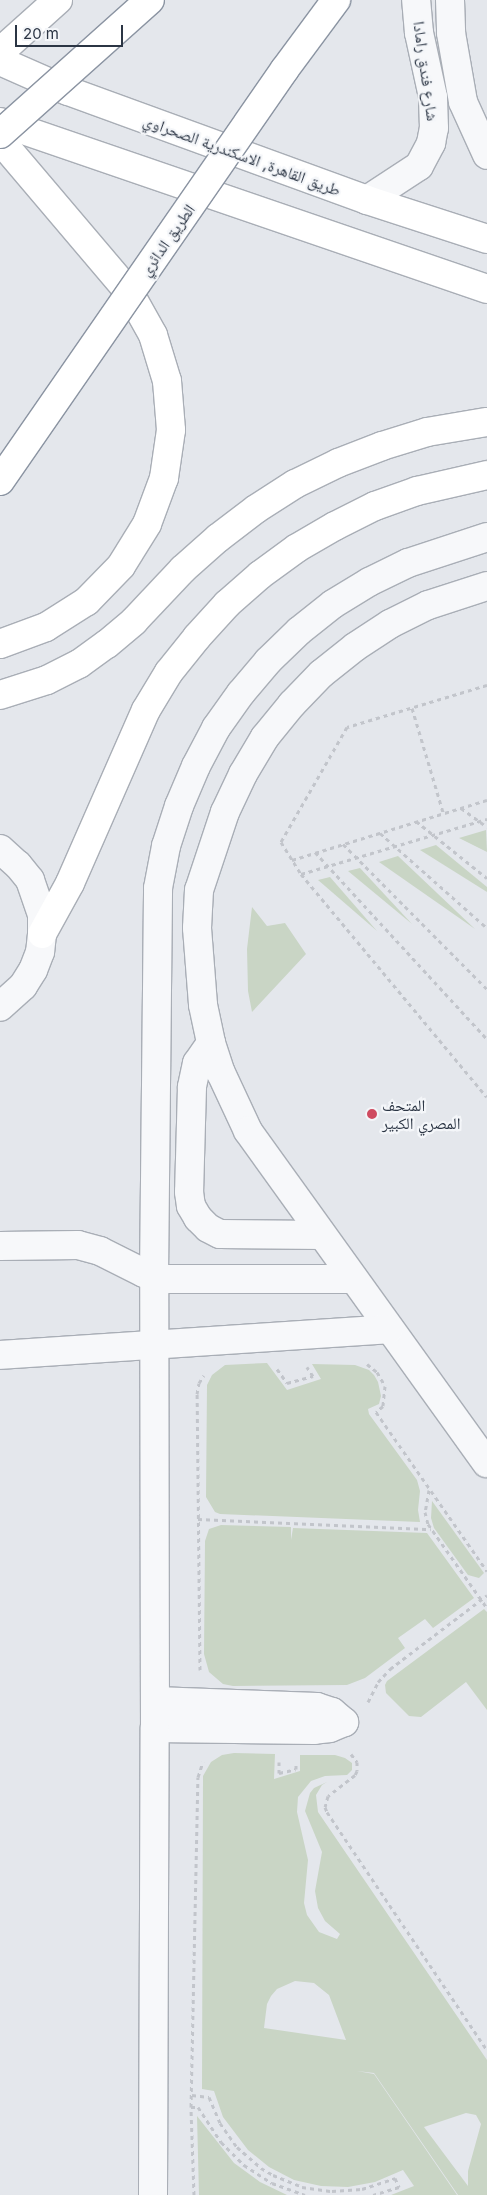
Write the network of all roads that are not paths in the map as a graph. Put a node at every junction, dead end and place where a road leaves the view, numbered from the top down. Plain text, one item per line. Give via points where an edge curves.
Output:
1 (58, 0) edge
2 (150, 0) edge
3 (336, 0) edge
4 (416, 0) edge
5 (450, 0) edge
6 (0, 52) edge
7 (0, 61) edge
8 (0, 122) edge
9 (0, 134) edge
10 (0, 140) edge
11 (487, 155) edge
12 (367, 200) junction
13 (487, 239) edge
14 (487, 289) edge
15 (487, 422) edge
16 (487, 475) edge
17 (0, 481) edge
18 (487, 537) edge
19 (487, 586) edge
20 (0, 644) edge
21 (0, 695) edge
22 (0, 849) edge
23 (42, 934) junction
24 (0, 1007) edge
25 (211, 1043) junction
26 (322, 1235) junction
27 (0, 1246) edge
28 (154, 1276) junction
29 (353, 1280) junction
30 (389, 1329) junction
31 (154, 1344) junction
32 (0, 1355) edge
33 (487, 1463) edge
34 (155, 1701) junction
35 (156, 1728) junction
36 (153, 2195) edge

1 - 6 highway
2 - 9 highway, bridge
3 - 17 highway, الطريق الدائري, bridge
4 - 12 street, شارع فندق رامادا via 419,33 433,97 432,143 419,166
5 - 11 street, شارع فندق رامادا via 451,33 463,102
7 - 12 highway, طريق القاهرة, الاسكندرية الصحراوي via 68,91
8 - 14 highway
10 - 20 highway via 129,292 152,335 167,381 171,430 164,478 148,524 121,566 87,600 46,627
12 - 13 highway, طريق القاهرة, الاسكندرية الصحراوي
15 - 21 highway via 427,432 382,446 295,484 218,538 107,644 47,680
16 - 23 highway via 417,491 375,506 282,559 227,604 169,672 146,710 70,883
18 - 28 street via 408,562 369,582 313,620 268,661 241,693 216,728 196,766 171,830 158,888
19 - 25 street via 428,605 354,647 321,674 265,737 224,812 199,890 199,967
22 - 23 street via 30,880 42,915
23 - 24 street via 33,970 23,986
25 - 26 street via 220,1073 248,1131
25 - 26 street via 197,1063 192,1087 191,1206 208,1228 220,1234
26 - 29 street
27 - 28 street via 78,1245 100,1251
28 - 29 street via 181,1280
28 - 31 street
29 - 30 street
30 - 31 street
30 - 33 street
31 - 32 street
31 - 34 street
34 - 35 street
34 - 35 street via 317,1707 332,1712 344,1722 314,1730
35 - 36 street

